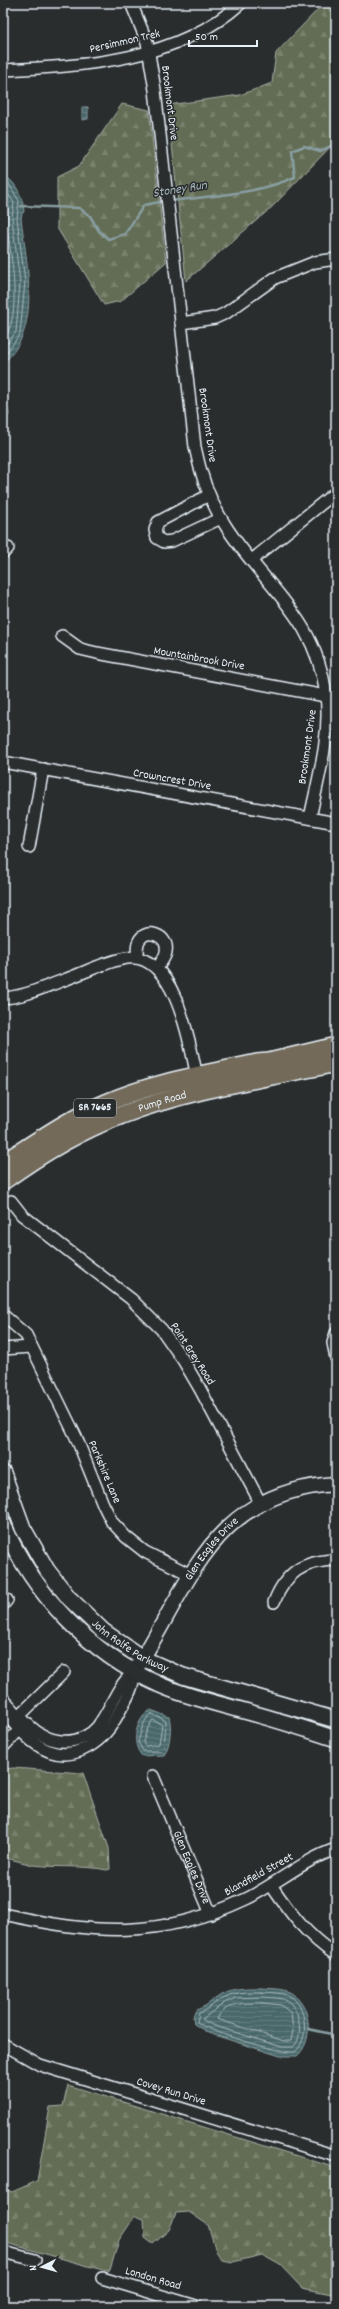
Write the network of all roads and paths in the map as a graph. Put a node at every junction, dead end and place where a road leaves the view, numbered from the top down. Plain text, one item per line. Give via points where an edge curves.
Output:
1 (131, 3) edge
2 (241, 3) edge
3 (148, 51) junction
4 (3, 70) edge
5 (336, 259) edge
6 (181, 323) junction
7 (336, 492) edge
8 (209, 495) junction
9 (221, 518) junction
10 (252, 560) junction
11 (62, 636) dead end
12 (331, 697) edge
13 (3, 762) edge
14 (43, 769) junction
15 (310, 818) junction
16 (336, 823) edge
17 (29, 847) dead end
18 (137, 958) junction
19 (157, 968) junction
20 (3, 998) edge
21 (336, 1046) edge
22 (336, 1063) edge
23 (197, 1076) junction
24 (201, 1092) junction
25 (3, 1163) edge
26 (3, 1181) edge
27 (11, 1202) dead end
28 (3, 1314) edge
29 (336, 1333) edge
30 (31, 1347) junction
31 (3, 1349) edge
32 (336, 1358) edge
33 (3, 1473) edge
34 (336, 1484) edge
35 (261, 1504) junction
36 (3, 1524) edge
37 (336, 1560) edge
38 (189, 1574) junction
39 (274, 1602) dead end
40 (142, 1658) junction
41 (64, 1672) dead end
42 (134, 1672) junction
43 (3, 1699) edge
44 (3, 1712) edge
45 (336, 1720) edge
46 (20, 1722) junction
47 (336, 1739) edge
48 (3, 1746) edge
49 (153, 1776) dead end
50 (336, 1849) edge
51 (270, 1885) junction
52 (3, 1914) edge
53 (211, 1914) junction
54 (336, 1955) edge
55 (3, 2044) edge
56 (336, 2156) edge
57 (3, 2252) edge
58 (35, 2260) dead end
59 (102, 2278) dead end
60 (196, 2306) edge

1 - 3 street, Brookmont Drive via 140,21
2 - 3 street, Persimmon Trek via 197,34
3 - 4 street, Persimmon Trek via 102,62
3 - 6 street, Brookmont Drive
5 - 6 street via 315,262 275,278 215,318
6 - 8 street, Brookmont Drive via 195,447
7 - 10 street
8 - 9 street, Brookmont Drive
8 - 9 street via 158,522 155,530 157,538 164,542 172,541
9 - 10 street, Brookmont Drive
10 - 12 street, Brookmont Drive via 288,604 307,633
11 - 12 street, Mountainbrook Drive via 80,649 96,653
12 - 15 street, Brookmont Drive
13 - 14 street, Crowncrest Drive
14 - 15 street, Crowncrest Drive
14 - 17 street
15 - 16 street, Crowncrest Drive
18 - 19 street
18 - 19 street via 138,942 141,938 149,934 158,935 165,941 166,950
18 - 20 street via 127,958 30,992
19 - 23 street via 168,984 182,1018 192,1047
21 - 23 main road, Pump Road / SR 7665
22 - 24 main road, Pump Road / SR 7665
23 - 24 street
23 - 25 main road, Pump Road / SR 7665 via 148,1088 106,1103
24 - 26 main road, Pump Road / SR 7665 via 120,1115 69,1140
27 - 35 street, Point Grey Road via 22,1215 131,1299 162,1330 186,1366
28 - 30 street, Parkshire Lane via 22,1329
29 - 32 street via 333,1343
30 - 31 street
30 - 38 street, Parkshire Lane via 76,1437 112,1522 144,1552
33 - 40 main road, John Rolfe Parkway via 23,1528 56,1584 83,1614
34 - 35 street, Glen Eagles Drive via 297,1490
35 - 38 street, Glen Eagles Drive via 226,1528 206,1549
36 - 42 main road, John Rolfe Parkway via 20,1559 59,1611 87,1639
37 - 39 street via 314,1563 291,1574 280,1586
38 - 40 street, Glen Eagles Drive
40 - 42 street, Glen Eagles Drive
40 - 45 main road, John Rolfe Parkway via 197,1681
41 - 46 street
42 - 46 street via 124,1680 94,1731 80,1739 68,1742 51,1740
42 - 47 main road, John Rolfe Parkway via 201,1700
43 - 46 street
44 - 46 street
46 - 48 street
49 - 53 street, Glen Eagles Drive
50 - 51 street, Blandfield Street via 315,1858
51 - 53 street, Blandfield Street via 248,1899
51 - 54 street via 299,1925
52 - 53 street, Blandfield Street via 66,1927 120,1931 175,1924
55 - 56 street, Covey Run Drive via 40,2065
57 - 58 street
59 - 60 street, London Road

